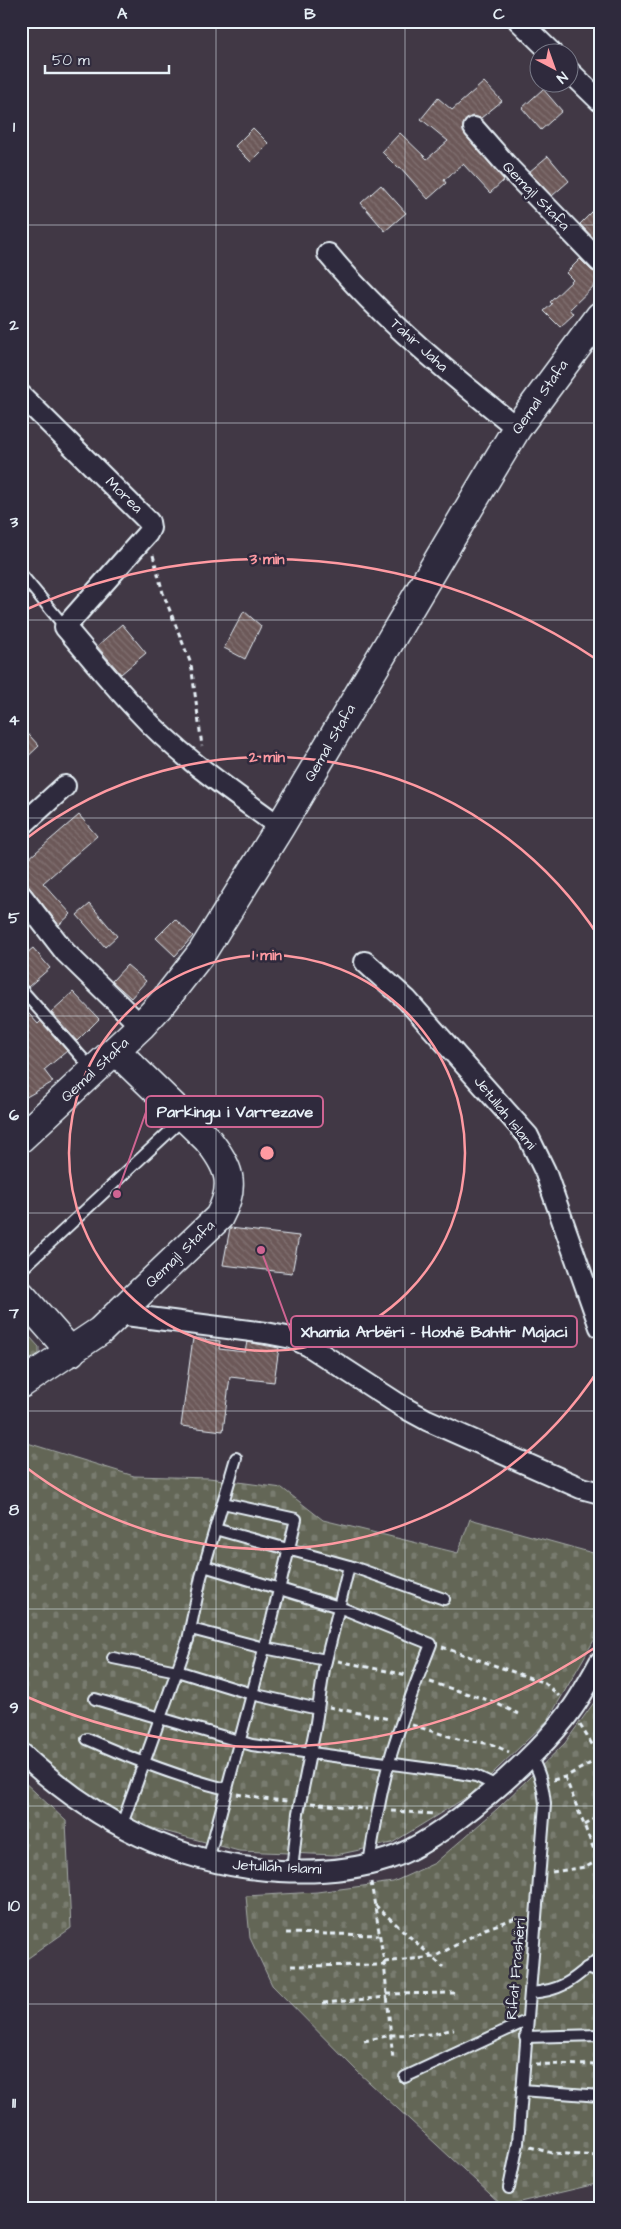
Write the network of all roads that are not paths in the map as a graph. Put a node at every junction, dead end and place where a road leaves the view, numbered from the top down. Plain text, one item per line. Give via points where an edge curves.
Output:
1 (519, 21) edge
2 (541, 42) edge
3 (578, 80) edge
4 (600, 101) edge
5 (474, 128) dead end
6 (328, 254) dead end
7 (600, 262) edge
8 (600, 316) edge
9 (21, 395) edge
10 (517, 428) junction
11 (21, 574) edge
12 (65, 627) junction
13 (65, 786) dead end
14 (21, 826) edge
15 (280, 827) junction
16 (21, 895) edge
17 (365, 962) dead end
18 (21, 989) edge
19 (141, 1026) junction
20 (116, 1050) junction
21 (94, 1071) junction
22 (185, 1117) junction
23 (21, 1138) edge
24 (21, 1270) edge
25 (21, 1295) edge
26 (118, 1314) junction
27 (600, 1327) edge
28 (71, 1352) junction
29 (21, 1384) edge
30 (236, 1458) dead end
31 (600, 1493) edge
32 (223, 1503) junction
33 (215, 1530) junction
34 (288, 1550) junction
35 (204, 1566) junction
36 (349, 1566) junction
37 (279, 1588) junction
38 (444, 1599) dead end
39 (339, 1607) junction
40 (191, 1629) junction
41 (264, 1648) junction
42 (113, 1658) dead end
43 (326, 1660) junction
44 (600, 1662) edge
45 (177, 1671) junction
46 (252, 1694) junction
47 (95, 1699) dead end
48 (318, 1707) junction
49 (160, 1719) junction
50 (86, 1738) dead end
51 (239, 1742) junction
52 (310, 1753) junction
53 (21, 1754) edge
54 (526, 1759) junction
55 (389, 1763) junction
56 (144, 1764) junction
57 (497, 1786) junction
58 (226, 1790) junction
59 (121, 1827) junction
60 (208, 1860) junction
61 (369, 1864) junction
62 (292, 1871) junction
63 (600, 1957) edge
64 (586, 1968) junction
65 (600, 1972) edge
66 (530, 1993) junction
67 (526, 2021) junction
68 (600, 2035) edge
69 (525, 2037) junction
70 (405, 2077) dead end
71 (522, 2090) junction
72 (600, 2096) edge
73 (509, 2188) dead end

1 - 2 street
3 - 4 street
5 - 7 street, Qemajl Stafa
6 - 10 street, Tahir Jaha via 375,305 467,388
8 - 10 street, Qemal Stafa
9 - 12 street, Morea via 150,522 147,534
10 - 15 street, Qemal Stafa
11 - 12 lane
12 - 15 street via 138,712 169,741
13 - 14 street
15 - 19 street, Qemal Stafa via 203,951
16 - 19 street via 65,952
17 - 27 street, Jetullah Islami via 407,1000 528,1136 545,1171
18 - 21 lane
19 - 20 street, Qemal Stafa
20 - 21 street, Qemal Stafa
20 - 22 street, Qemajl Stafa
21 - 23 street, Qemal Stafa
22 - 24 lane
22 - 26 street, Qemajl Stafa via 219,1153 226,1166 230,1179 225,1206 209,1227
25 - 28 street
26 - 28 street, Qemajl Stafa
26 - 31 street via 292,1338 427,1420 581,1488
28 - 29 street, Qemajl Stafa
30 - 32 lane
32 - 33 lane
32 - 34 lane via 296,1519
33 - 34 lane
33 - 35 lane
34 - 36 lane
34 - 37 lane
35 - 37 lane
35 - 40 lane
36 - 38 lane
36 - 39 lane
37 - 39 lane
37 - 41 lane
39 - 43 lane
39 - 55 lane via 431,1644
40 - 41 lane
40 - 45 lane
41 - 43 lane
41 - 46 lane
42 - 45 lane
43 - 48 lane
44 - 54 street, Jetullah Islami via 570,1711
45 - 46 lane
45 - 49 lane
46 - 48 lane
46 - 51 lane
47 - 49 lane
48 - 52 lane
49 - 51 lane
49 - 56 lane
50 - 56 lane
51 - 52 lane
51 - 58 lane
52 - 55 lane
52 - 62 lane
53 - 59 street, Jetullah Islami via 68,1794
54 - 57 street, Jetullah Islami
54 - 66 lane, Rifat Frashëri via 539,1769 545,1804
55 - 57 lane via 476,1776
55 - 61 lane
56 - 58 lane
56 - 59 lane
57 - 61 street, Jetullah Islami via 424,1843
58 - 60 lane
59 - 60 street, Jetullah Islami via 160,1845
60 - 62 street, Jetullah Islami via 260,1870
61 - 62 street, Jetullah Islami
63 - 64 lane
64 - 65 lane
64 - 66 lane via 561,1987 549,1992
66 - 67 lane, Rifat Frashëri
67 - 69 lane, Rifat Frashëri
67 - 70 lane
68 - 69 lane
69 - 71 lane, Rifat Frashëri
71 - 72 lane
71 - 73 lane, Rifat Frashëri via 518,2143

